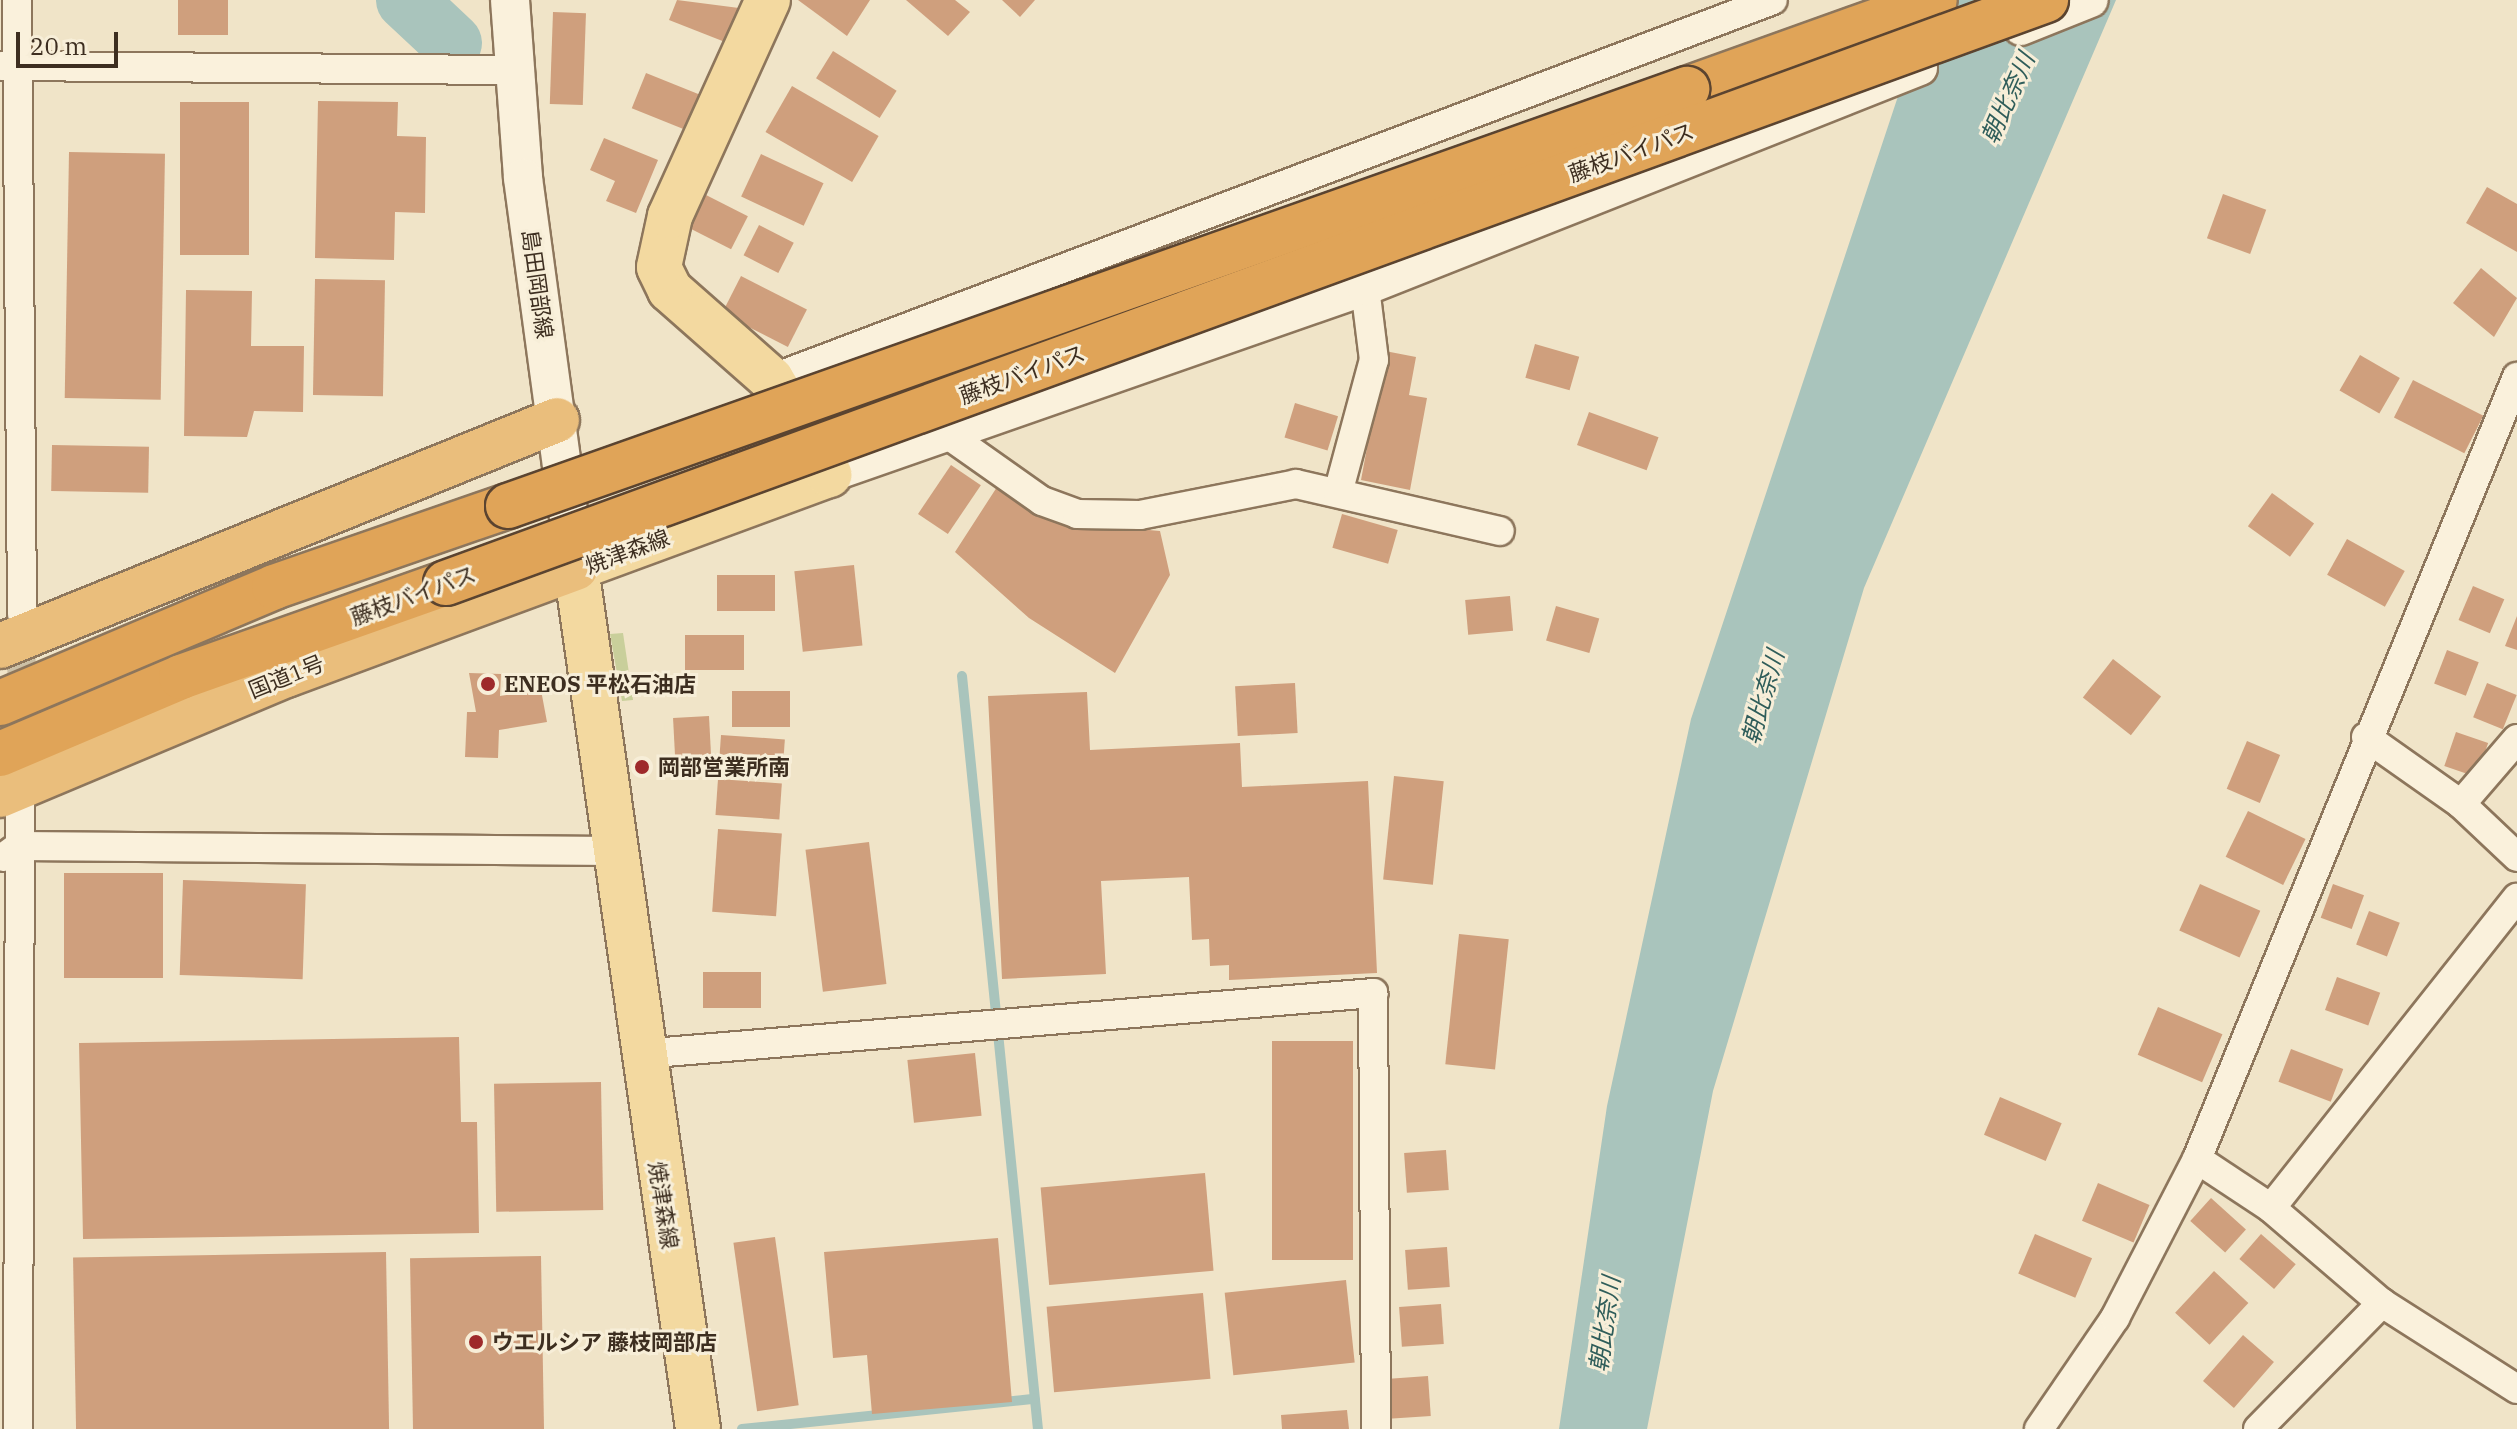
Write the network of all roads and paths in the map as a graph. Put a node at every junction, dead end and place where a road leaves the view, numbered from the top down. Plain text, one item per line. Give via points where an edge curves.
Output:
1 (17, 0) edge
2 (768, 0) edge
3 (1773, 0) edge
4 (1935, 0) edge
5 (2046, 0) edge
6 (2091, 0) edge
7 (510, 10) edge
8 (8, 66) edge
9 (512, 70) junction
10 (1365, 288) junction
11 (2517, 377) edge
12 (771, 379) junction
13 (557, 420) junction
14 (947, 434) junction
15 (829, 475) junction
16 (1338, 493) junction
17 (1500, 531) dead end
18 (576, 568) junction
19 (8, 582) edge
20 (11, 630) edge
21 (0, 703) edge
22 (2366, 737) junction
23 (2517, 739) edge
24 (0, 754) edge
25 (10, 800) edge
26 (2461, 804) junction
27 (612, 851) junction
28 (10, 852) edge
29 (2517, 857) edge
30 (2517, 898) edge
31 (641, 1054) junction
32 (2197, 1159) junction
33 (2271, 1208) junction
34 (2382, 1303) junction
35 (2517, 1389) edge
36 (18, 1429) edge
37 (698, 1429) edge
38 (1376, 1429) edge
39 (2039, 1429) edge
40 (2258, 1429) edge

1 - 8 street
2 - 12 main road via 670,216 659,267 670,290
3 - 12 street
4 - 21 highway, 藤枝バイパス, bridge via 274,587
5 - 24 highway, 藤枝バイパス, bridge via 181,677
6 - 10 street
7 - 9 main road, 島田岡部線
8 - 9 street
8 - 19 street
9 - 13 main road, 島田岡部線
10 - 14 street
10 - 16 street via 1374,360
11 - 22 street
12 - 15 main road
13 - 18 main road, 島田岡部線
13 - 20 highway
14 - 15 street
14 - 16 street via 1042,501 1077,514 1140,515 1296,484
15 - 18 main road, 焼津森線
16 - 17 street
18 - 25 highway, 国道1号 via 286,675
18 - 27 main road, 焼津森線
19 - 20 street
22 - 26 street
22 - 32 street
23 - 26 street
25 - 28 street
26 - 29 street
27 - 28 street
27 - 31 main road, 焼津森線
28 - 36 street
30 - 33 street
31 - 37 main road, 焼津森線
31 - 38 street via 1373,993
32 - 33 street
32 - 39 street via 2115,1318
33 - 34 street
34 - 35 street
34 - 40 street

